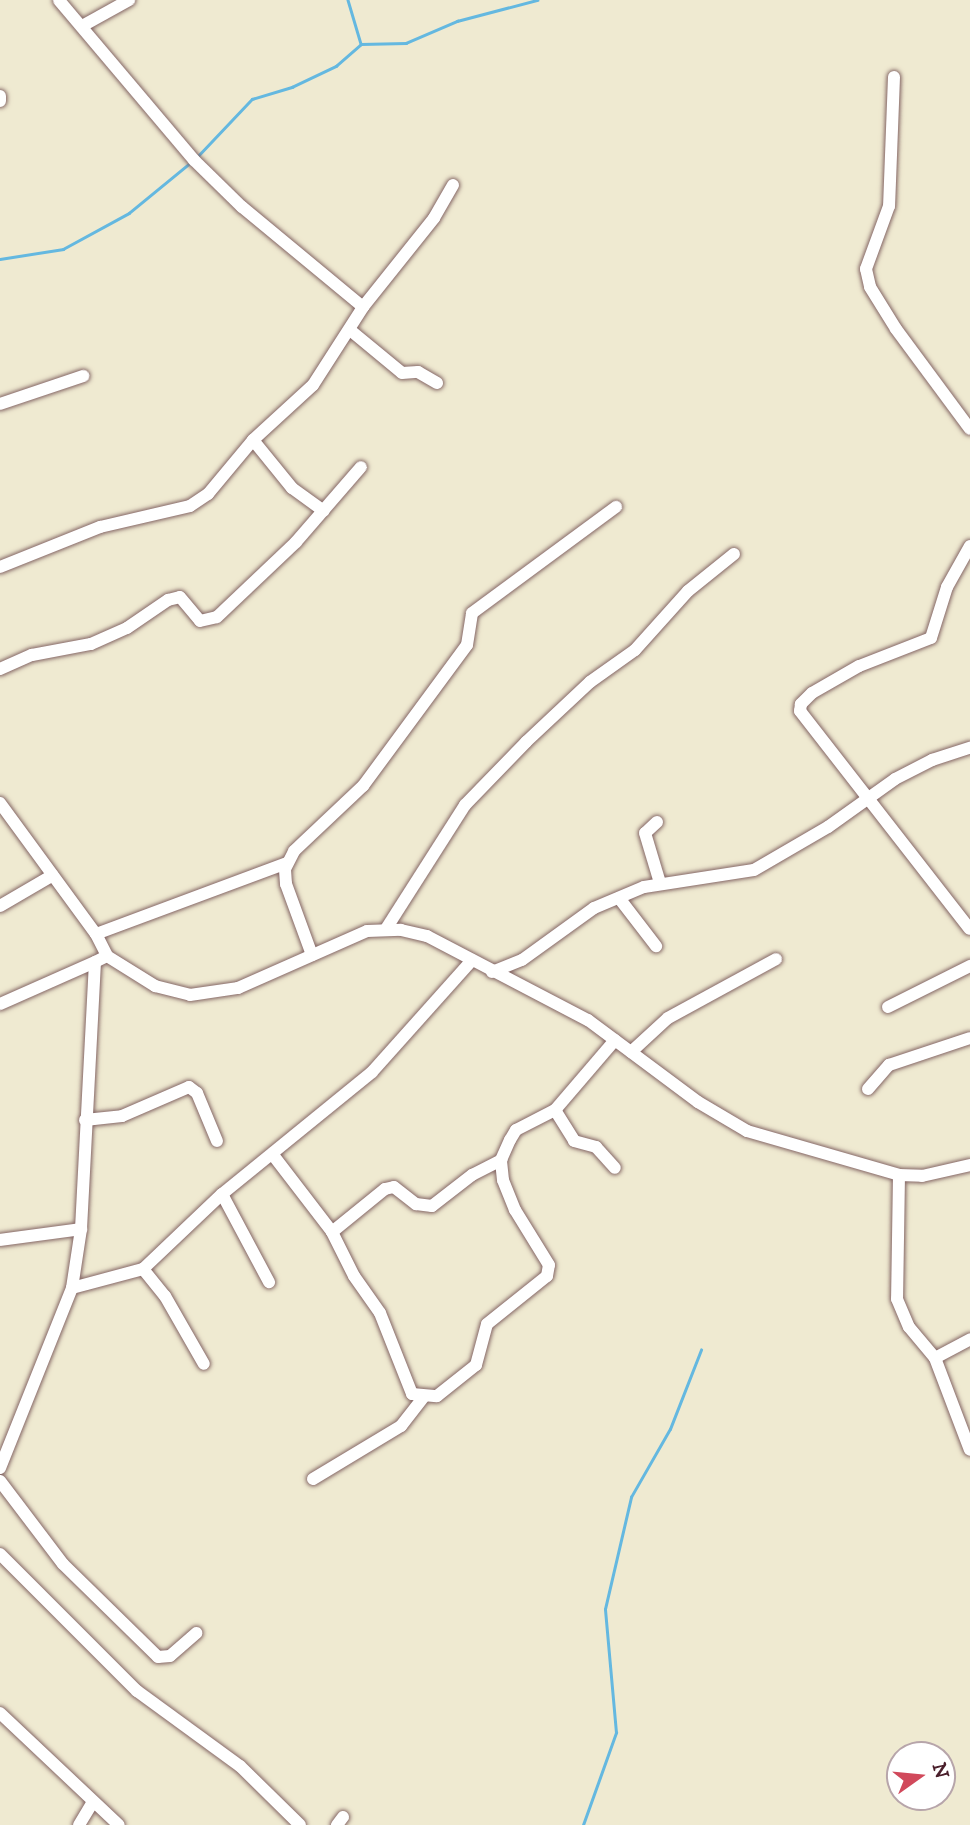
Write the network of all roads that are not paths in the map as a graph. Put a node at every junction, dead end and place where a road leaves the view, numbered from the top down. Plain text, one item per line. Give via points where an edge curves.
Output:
1 (59, 0) edge
2 (129, 0) edge
3 (82, 26) junction
4 (894, 77) dead end
5 (453, 185) dead end
6 (363, 307) junction
7 (350, 330) junction
8 (83, 376) dead end
9 (437, 383) dead end
10 (0, 404) edge
11 (970, 429) edge
12 (253, 440) junction
13 (361, 467) dead end
14 (616, 507) dead end
15 (324, 511) junction
16 (970, 546) edge
17 (734, 554) dead end
18 (0, 567) edge
19 (0, 669) edge
20 (970, 748) edge
21 (871, 797) junction
22 (3, 812) edge
23 (657, 822) dead end
24 (287, 863) junction
25 (53, 875) junction
26 (660, 883) junction
27 (618, 898) junction
28 (0, 906) edge
29 (970, 928) edge
30 (386, 929) junction
31 (96, 934) junction
32 (656, 946) dead end
33 (312, 955) junction
34 (101, 959) junction
35 (776, 959) dead end
36 (472, 960) junction
37 (970, 966) edge
38 (492, 972) junction
39 (0, 1004) edge
40 (888, 1007) dead end
41 (970, 1038) edge
42 (615, 1040) junction
43 (631, 1052) junction
44 (868, 1089) dead end
45 (555, 1110) junction
46 (85, 1120) junction
47 (217, 1141) dead end
48 (273, 1155) junction
49 (501, 1160) junction
50 (970, 1165) edge
51 (615, 1168) dead end
52 (899, 1175) junction
53 (222, 1194) junction
54 (81, 1229) junction
55 (332, 1231) junction
56 (0, 1240) edge
57 (143, 1269) junction
58 (270, 1282) dead end
59 (72, 1288) junction
60 (970, 1339) edge
61 (935, 1358) junction
62 (204, 1364) dead end
63 (423, 1398) junction
64 (970, 1450) edge
65 (0, 1468) edge
66 (313, 1479) dead end
67 (0, 1481) edge
68 (0, 1555) edge
69 (196, 1633) dead end
70 (0, 1713) edge
71 (93, 1802) junction
72 (79, 1825) edge
73 (119, 1825) edge
74 (300, 1825) edge

1 - 3 street
2 - 3 street
3 - 6 street via 212,178
4 - 11 street via 889,206 874,236 868,278 896,329
5 - 6 street
6 - 7 street
7 - 9 street via 402,373 418,372
7 - 12 street via 313,385
8 - 10 street
12 - 15 street via 292,488
12 - 18 street via 208,494 190,506 100,527
13 - 15 street
14 - 24 street via 471,614 467,645 362,786
15 - 19 street via 217,617 200,621 180,597 91,644 32,654
16 - 21 street via 947,587 931,638 859,666 801,704 800,712
17 - 30 street via 688,592 635,650 590,682 519,748 459,811
20 - 21 street via 932,760
21 - 26 street via 754,870
21 - 29 street
22 - 25 street
23 - 26 street via 645,833
24 - 31 street
24 - 33 street via 286,884
25 - 28 street
25 - 31 street
26 - 27 street
27 - 32 street
27 - 38 street via 583,915 522,960
30 - 33 street
30 - 36 street via 427,936
31 - 34 street
33 - 34 street via 238,988 190,995 155,986
34 - 39 street
34 - 46 street
35 - 43 street via 668,1018
36 - 38 street
36 - 48 street via 372,1072
37 - 40 street
38 - 42 street via 588,1020
41 - 44 street via 889,1065
42 - 43 street
42 - 45 street
43 - 52 street via 698,1102 747,1131
45 - 49 street via 516,1130
45 - 51 street via 574,1141 596,1147
46 - 47 street via 122,1116 189,1087 197,1093
46 - 54 street
48 - 53 street
48 - 55 street
49 - 55 street via 472,1175 432,1206 416,1204 394,1187 385,1189
49 - 63 street via 515,1210 550,1265 547,1276 487,1324 476,1365 455,1385
50 - 52 street via 922,1176
52 - 61 street via 897,1299 909,1327
53 - 57 street
53 - 58 street
54 - 56 street
54 - 59 street
55 - 63 street via 380,1314 402,1377 412,1394
57 - 59 street
57 - 62 street
59 - 65 street
60 - 61 street
61 - 64 street
63 - 66 street via 401,1426
67 - 69 street via 63,1564 158,1657 170,1656
68 - 74 street via 137,1691 240,1766
70 - 71 street
71 - 72 street
71 - 73 street

